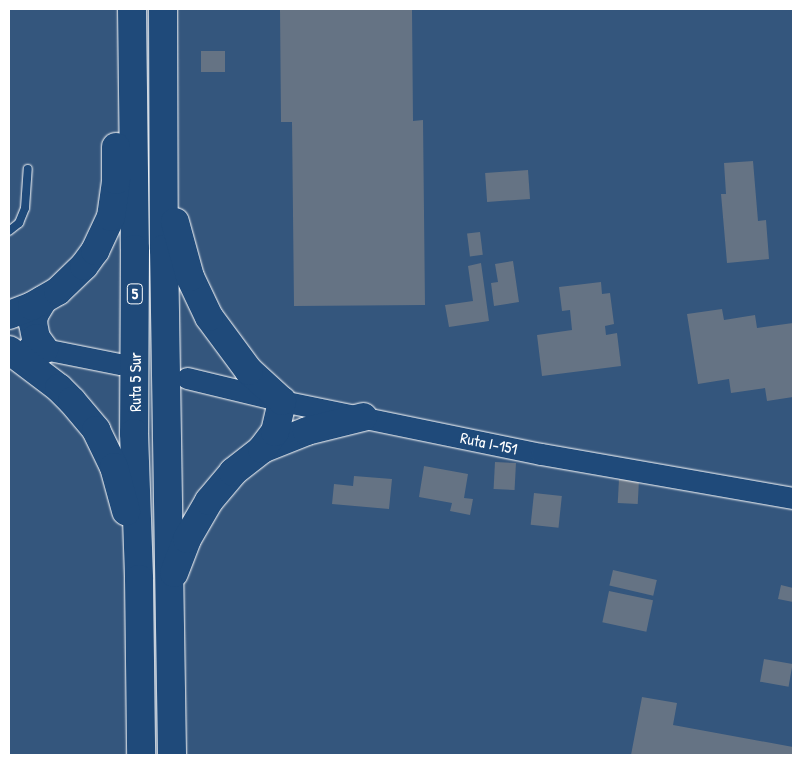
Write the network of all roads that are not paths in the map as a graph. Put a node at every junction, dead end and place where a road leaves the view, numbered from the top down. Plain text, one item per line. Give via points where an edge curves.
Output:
1 (126, 9) edge
2 (132, 9) edge
3 (163, 9) edge
4 (164, 162) junction
5 (28, 169) dead end
6 (9, 231) edge
7 (43, 300) junction
8 (9, 315) edge
9 (9, 342) edge
10 (44, 349) junction
11 (9, 350) edge
12 (119, 364) dead end
13 (187, 378) dead end
14 (282, 401) junction
15 (363, 417) junction
16 (262, 448) junction
17 (793, 498) edge
18 (139, 579) junction
19 (168, 601) junction
20 (140, 755) edge
21 (172, 755) edge

1 - 7 highway via 120,50 116,180 111,217 84,266
2 - 18 highway, Ruta 5 Sur / 5 via 136,248 134,433
3 - 4 highway, Ruta 5 Sur / 5
4 - 14 highway via 177,236 199,297 234,354
4 - 19 highway, Ruta 5 Sur / 5
5 - 6 lane via 25,208 19,223
7 - 8 highway
7 - 10 highway via 33,322 36,338
9 - 10 street
10 - 12 street
11 - 18 highway via 59,388 96,430 118,481 131,528
13 - 14 street, Ruta I-151
14 - 15 street, Ruta I-151
14 - 16 highway via 275,432
15 - 16 highway via 307,431
15 - 17 street, Ruta I-151 via 541,454
16 - 19 highway via 220,486 197,519 178,559
18 - 20 highway, Ruta 5 Sur / 5
19 - 21 highway, Ruta 5 Sur / 5

